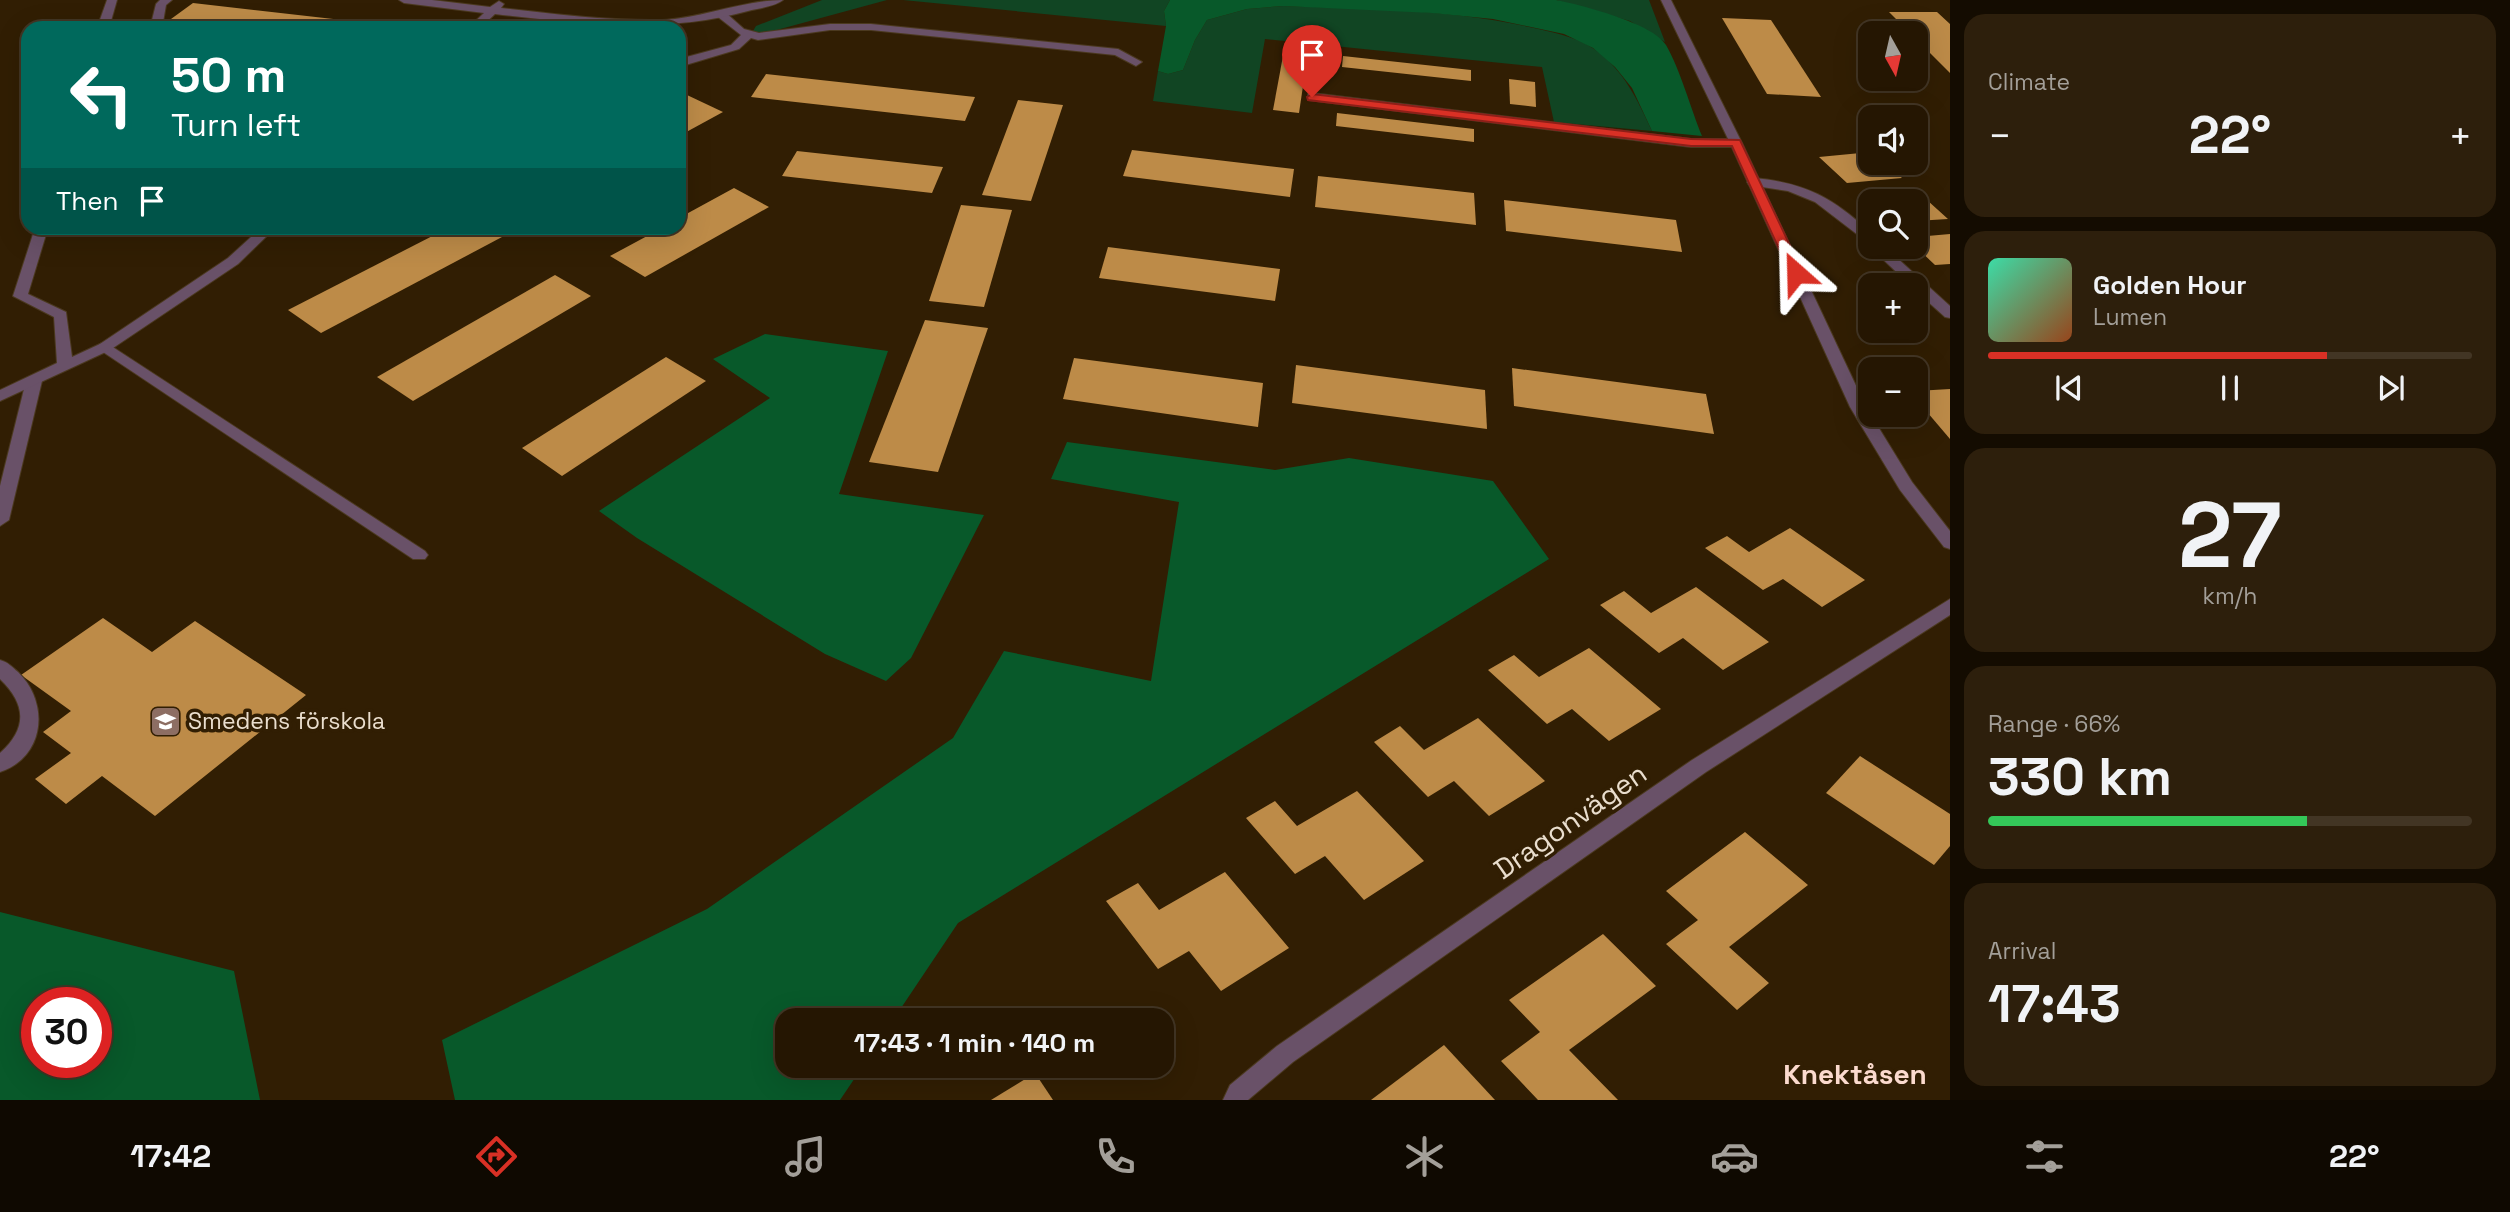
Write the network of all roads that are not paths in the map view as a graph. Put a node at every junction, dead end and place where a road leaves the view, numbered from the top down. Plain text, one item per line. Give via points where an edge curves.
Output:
1 (112, 0) edge
2 (167, 0) edge
3 (404, 0) edge
4 (503, 0) edge
5 (778, 0) edge
6 (1666, 0) edge
7 (494, 9) junction
8 (722, 15) junction
9 (105, 21) edge
10 (157, 21) edge
11 (481, 21) edge
12 (594, 21) edge
13 (678, 21) edge
14 (748, 35) junction
15 (686, 61) edge
16 (1136, 62) dead end
17 (1312, 97) dead end
18 (1736, 143) junction
19 (1755, 183) junction
20 (1858, 229) edge
21 (39, 235) edge
22 (261, 235) edge
23 (1890, 259) edge
24 (1950, 314) edge
25 (105, 347) junction
26 (65, 366) junction
27 (34, 381) junction
28 (0, 396) edge
29 (0, 520) edge
30 (1950, 543) edge
31 (419, 555) dead end
32 (1950, 606) edge
33 (0, 667) edge
34 (0, 764) edge
35 (1235, 1100) edge

1 - 9 street
2 - 10 street via 161,4
3 - 7 street
4 - 7 street
5 - 8 street
6 - 18 street
7 - 11 street
7 - 12 street
8 - 13 street
8 - 14 street
14 - 15 street via 735,47
14 - 16 street via 871,27 1118,52
17 - 18 street via 1691,143
18 - 19 street
19 - 20 street via 1810,192
19 - 30 street via 1858,407 1906,486
21 - 26 street via 20,296 61,315
22 - 25 street via 233,261
23 - 24 street
25 - 26 street
25 - 31 street
26 - 27 street
27 - 28 street
27 - 29 street
32 - 35 street, Dragonvägen via 1688,774 1285,1054
33 - 34 street via 26,695 30,711 28,737

